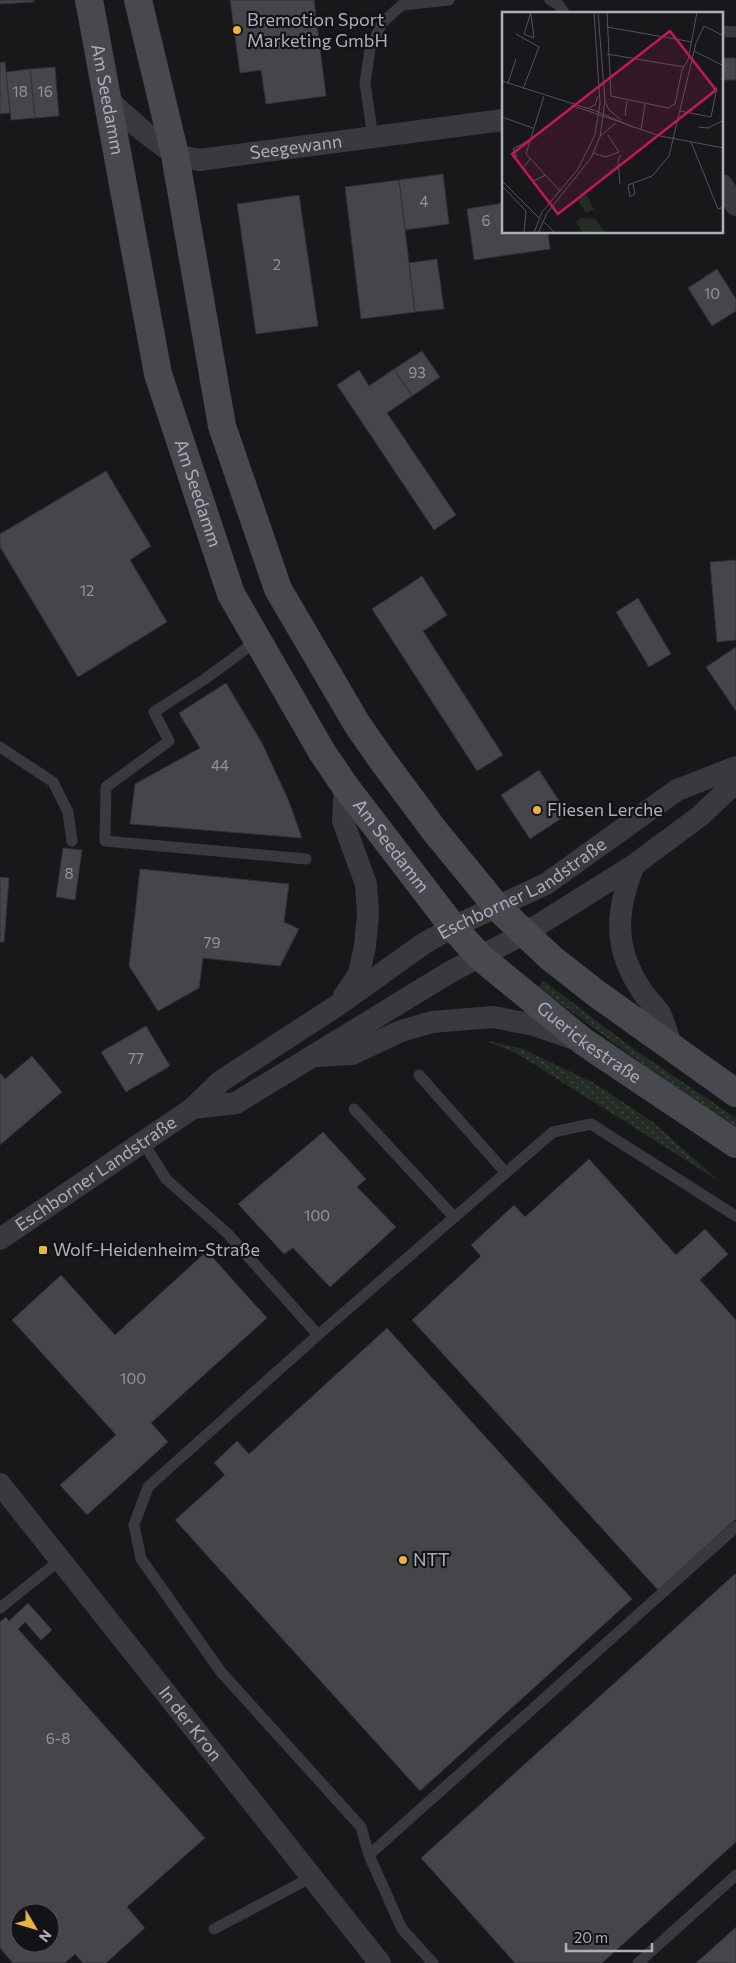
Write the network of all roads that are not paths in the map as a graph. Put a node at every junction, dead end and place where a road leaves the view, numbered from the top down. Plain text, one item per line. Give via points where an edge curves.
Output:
1 (89, 0) edge
2 (138, 0) edge
3 (449, 0) edge
4 (550, 0) edge
5 (564, 12) edge
6 (108, 100) junction
7 (502, 120) edge
8 (374, 137) junction
9 (175, 155) junction
10 (724, 189) edge
11 (736, 205) edge
12 (258, 640) junction
13 (0, 747) edge
14 (736, 767) edge
15 (736, 782) edge
16 (345, 786) junction
17 (72, 841) dead end
18 (306, 860) dead end
19 (634, 865) junction
20 (497, 907) junction
21 (453, 927) junction
22 (524, 934) junction
23 (479, 956) junction
24 (338, 1005) junction
25 (584, 1042) junction
26 (672, 1048) junction
27 (313, 1056) junction
28 (419, 1075) dead end
29 (736, 1093) edge
30 (192, 1108) junction
31 (354, 1109) dead end
32 (143, 1142) junction
33 (736, 1144) edge
34 (506, 1173) junction
35 (736, 1216) edge
36 (454, 1217) junction
37 (0, 1239) edge
38 (318, 1335) junction
39 (0, 1484) edge
40 (736, 1527) edge
41 (60, 1560) junction
42 (0, 1608) edge
43 (369, 1855) junction
44 (736, 1875) edge
45 (312, 1877) junction
46 (214, 1929) dead end
47 (380, 1963) edge
48 (433, 1963) edge
49 (638, 1963) edge

1 - 6 main road, Am Seedamm
2 - 9 main road
3 - 8 lane via 402,5 382,23 370,48 365,83
4 - 5 lane
6 - 9 street, Seegewann
6 - 12 main road, Am Seedamm via 158,374 231,594
7 - 8 street, Seegewann
8 - 9 street, Seegewann via 199,160
9 - 20 main road via 222,426 278,589 357,724 434,830
10 - 11 street
12 - 16 main road, Am Seedamm
12 - 18 lane via 205,680 154,712 169,741 106,787 105,841
13 - 17 lane via 53,782 68,812
14 - 20 street, Eschborner Landstraße via 677,790 546,884
15 - 19 street, Eschborner Landstraße via 700,816
16 - 21 main road, Am Seedamm
16 - 24 street, Eschborner Landstraße via 344,820 366,884 368,914 359,974
19 - 22 street, Eschborner Landstraße
19 - 26 street via 621,909 620,939 626,963 640,989 660,1014
20 - 21 street, Eschborner Landstraße
20 - 22 main road
21 - 23 main road, Guerickestraße
21 - 24 street, Eschborner Landstraße via 423,944
22 - 23 street, Eschborner Landstraße
22 - 26 main road via 551,958
23 - 25 main road, Guerickestraße
23 - 27 street, Eschborner Landstraße
24 - 30 street, Eschborner Landstraße via 221,1081
25 - 27 street, Eschborner Landstraße via 534,1025 493,1017 432,1022 401,1030 352,1054
25 - 33 main road, Guerickestraße
26 - 29 main road
27 - 30 street, Eschborner Landstraße via 236,1103
28 - 34 lane
30 - 32 street, Eschborner Landstraße
31 - 36 lane
32 - 37 street, Eschborner Landstraße
32 - 38 lane via 166,1179 228,1234
34 - 35 lane via 553,1132 590,1124
34 - 36 lane
36 - 38 lane
38 - 43 lane via 148,1487 134,1525 140,1560 221,1672 361,1827
39 - 41 street, In der Kron
40 - 43 lane
41 - 42 lane
41 - 45 street, In der Kron
43 - 48 lane via 402,1929
44 - 49 lane
45 - 46 lane
45 - 47 street, In der Kron

